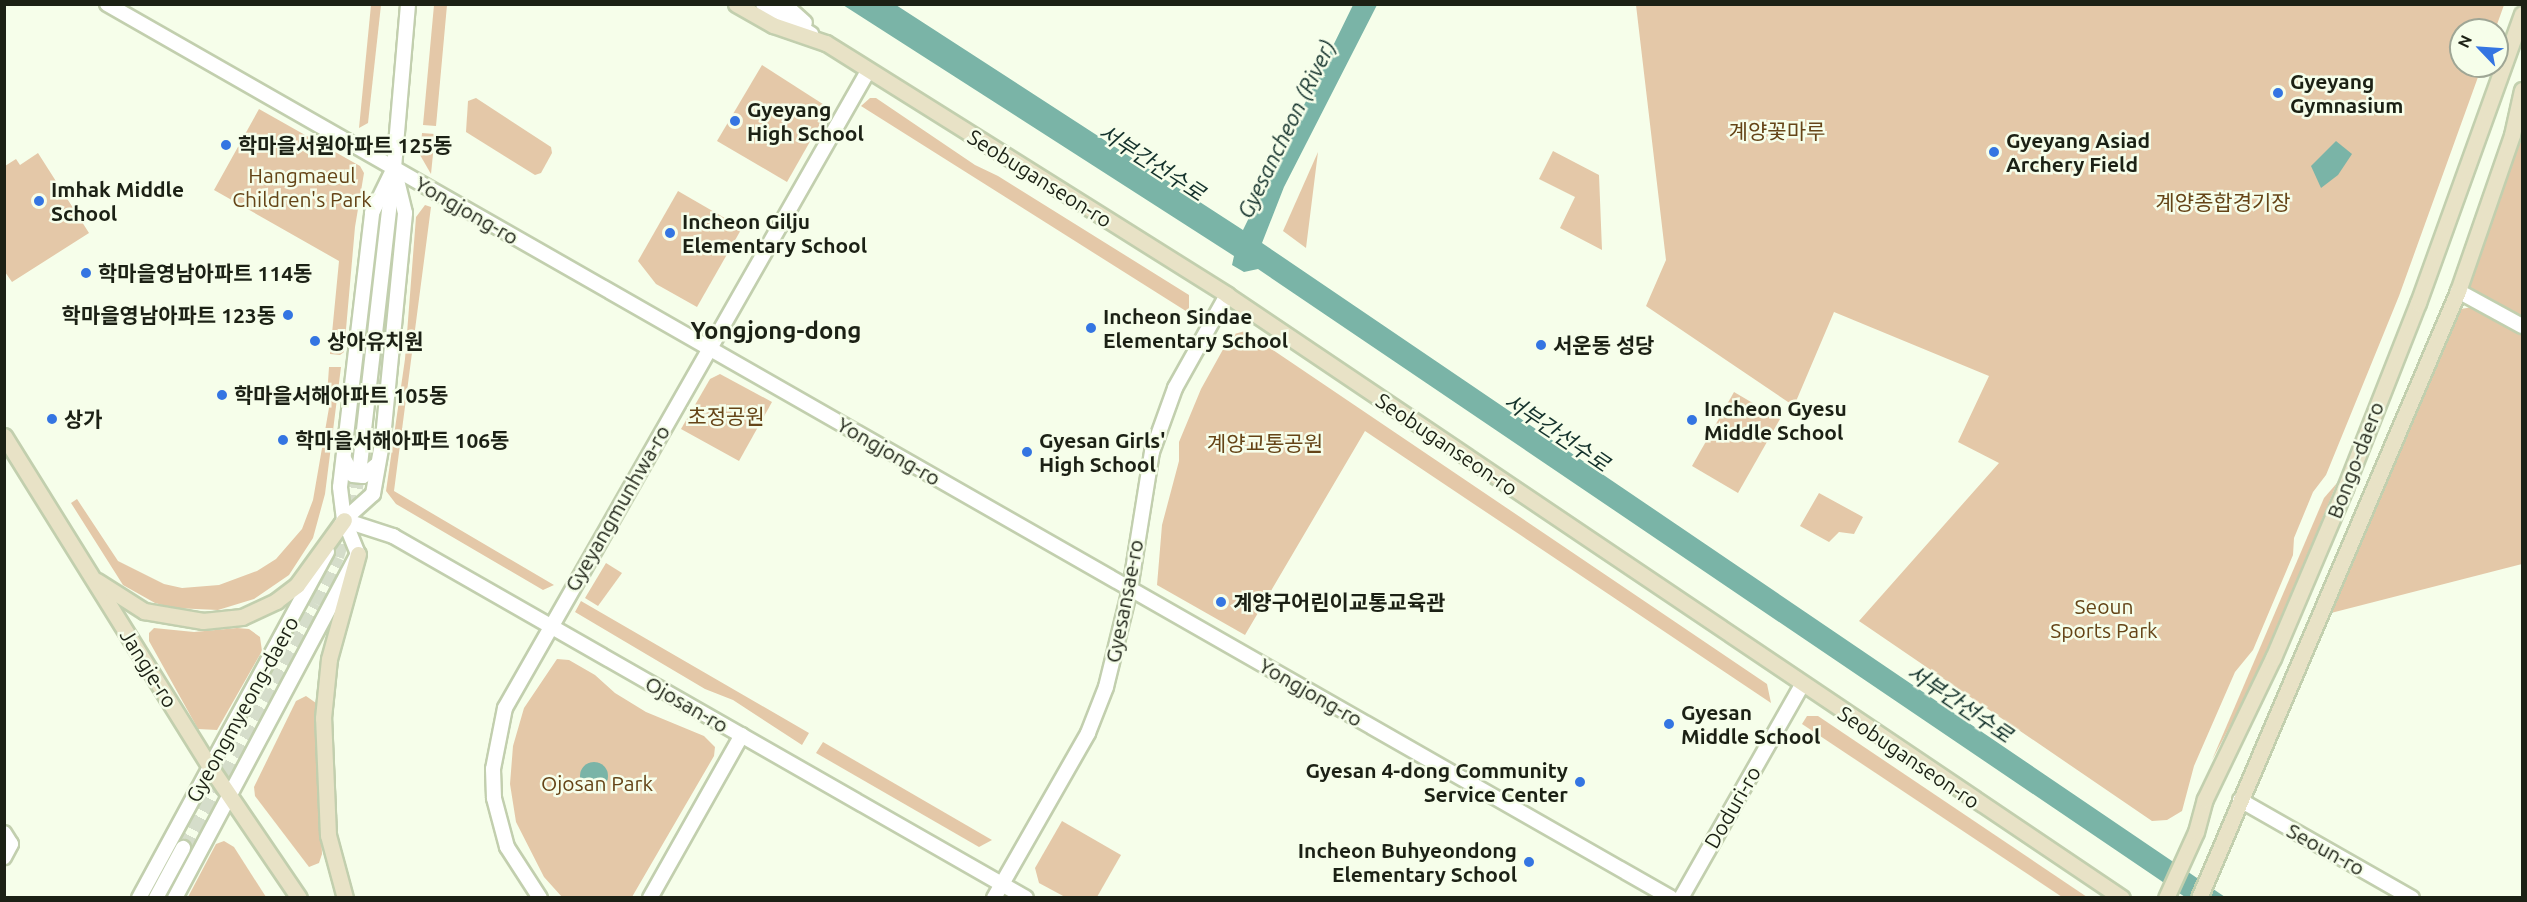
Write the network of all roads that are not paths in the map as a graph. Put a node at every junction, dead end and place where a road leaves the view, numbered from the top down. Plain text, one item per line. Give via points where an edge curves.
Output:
1 (107, 4) edge
2 (408, 4) edge
3 (736, 4) edge
4 (763, 4) edge
5 (784, 4) edge
6 (2523, 14) edge
7 (826, 43) junction
8 (868, 71) junction
9 (2523, 90) edge
10 (394, 168) junction
11 (2458, 291) junction
12 (1227, 295) junction
13 (2523, 326) edge
14 (709, 348) junction
15 (4, 436) edge
16 (344, 459) junction
17 (378, 464) junction
18 (360, 465) tunnel mouth
19 (344, 520) junction
20 (358, 554) junction
21 (93, 578) junction
22 (1130, 589) junction
23 (550, 625) junction
24 (1802, 685) junction
25 (742, 735) junction
26 (210, 767) junction
27 (230, 796) junction
28 (2240, 800) junction
29 (4, 833) edge
30 (170, 840) junction
31 (183, 848) tunnel mouth
32 (197, 856) junction
33 (4, 857) edge
34 (2095, 880) junction
35 (1002, 884) junction
36 (139, 897) edge
37 (156, 897) edge
38 (176, 897) edge
39 (299, 897) edge
40 (345, 897) edge
41 (540, 897) edge
42 (650, 897) edge
43 (994, 897) edge
44 (1026, 897) edge
45 (1671, 897) edge
46 (1681, 897) edge
47 (2107, 897) edge
48 (2122, 897) edge
49 (2166, 897) edge
50 (2199, 897) edge
51 (2412, 897) edge

1 - 10 street, Yongjong-ro
2 - 10 street, Gyeongmyeong-daero
3 - 7 main road via 773,25
4 - 7 street, Seobuganseon-ro
5 - 7 street
6 - 49 main road, Bongo-daero via 2418,303 2345,488 2273,658 2205,799
7 - 8 main road, Seobuganseon-ro
8 - 12 main road, Seobuganseon-ro
8 - 14 street, Gyeyangmunhwa-ro
9 - 11 main road, Bongo-daero via 2512,135
10 - 14 street, Yongjong-ro
10 - 16 street, Gyeongmyeong-daero via 372,213
10 - 17 street, Gyeongmyeong-daero via 405,213
10 - 18 street, Gyeongmyeong-daero
11 - 13 street
11 - 28 main road, Bongo-daero
12 - 22 street, Gyesansae-ro via 1175,388 1159,430 1147,475
12 - 24 main road, Seobuganseon-ro
14 - 22 street, Yongjong-ro
14 - 23 street, Gyeyangmunhwa-ro
15 - 21 main road, Jangje-ro
16 - 17 street via 353,475 363,476
16 - 19 street, Gyeongmyeong-daero via 340,487
17 - 19 street, Gyeongmyeong-daero via 373,494
19 - 20 street, Gyeongmyeong-daero
19 - 21 main road via 297,585 276,601 242,617 203,621 144,611
19 - 23 street, Ojosan-ro via 393,536
19 - 26 street, Gyeongmyeong-daero
20 - 27 street, Gyeongmyeong-daero
20 - 40 main road via 329,659 323,718 328,835
21 - 26 main road, Jangje-ro
22 - 35 street, Gyesansae-ro via 1106,687 1088,733
22 - 45 street, Yongjong-ro
23 - 25 street, Ojosan-ro
23 - 41 street, Gyeyangmunhwa-ro via 506,708 493,769 494,798 507,847
24 - 34 main road, Seobuganseon-ro
24 - 46 street, Doduri-ro
25 - 35 street, Ojosan-ro
25 - 42 street
26 - 27 main road, Jangje-ro
26 - 30 street, Gyeongmyeong-daero
27 - 32 street, Gyeongmyeong-daero
27 - 39 main road, Jangje-ro
28 - 50 main road, Bongo-daero
28 - 51 street, Seoun-ro
29 - 33 street via 11,844
30 - 32 street via 177,837 191,842
30 - 36 street, Gyeongmyeong-daero
31 - 37 street
32 - 38 street, Gyeongmyeong-daero
34 - 47 main road
34 - 48 main road, Seobuganseon-ro
35 - 43 street, Gyesansae-ro
35 - 44 street, Ojosan-ro

